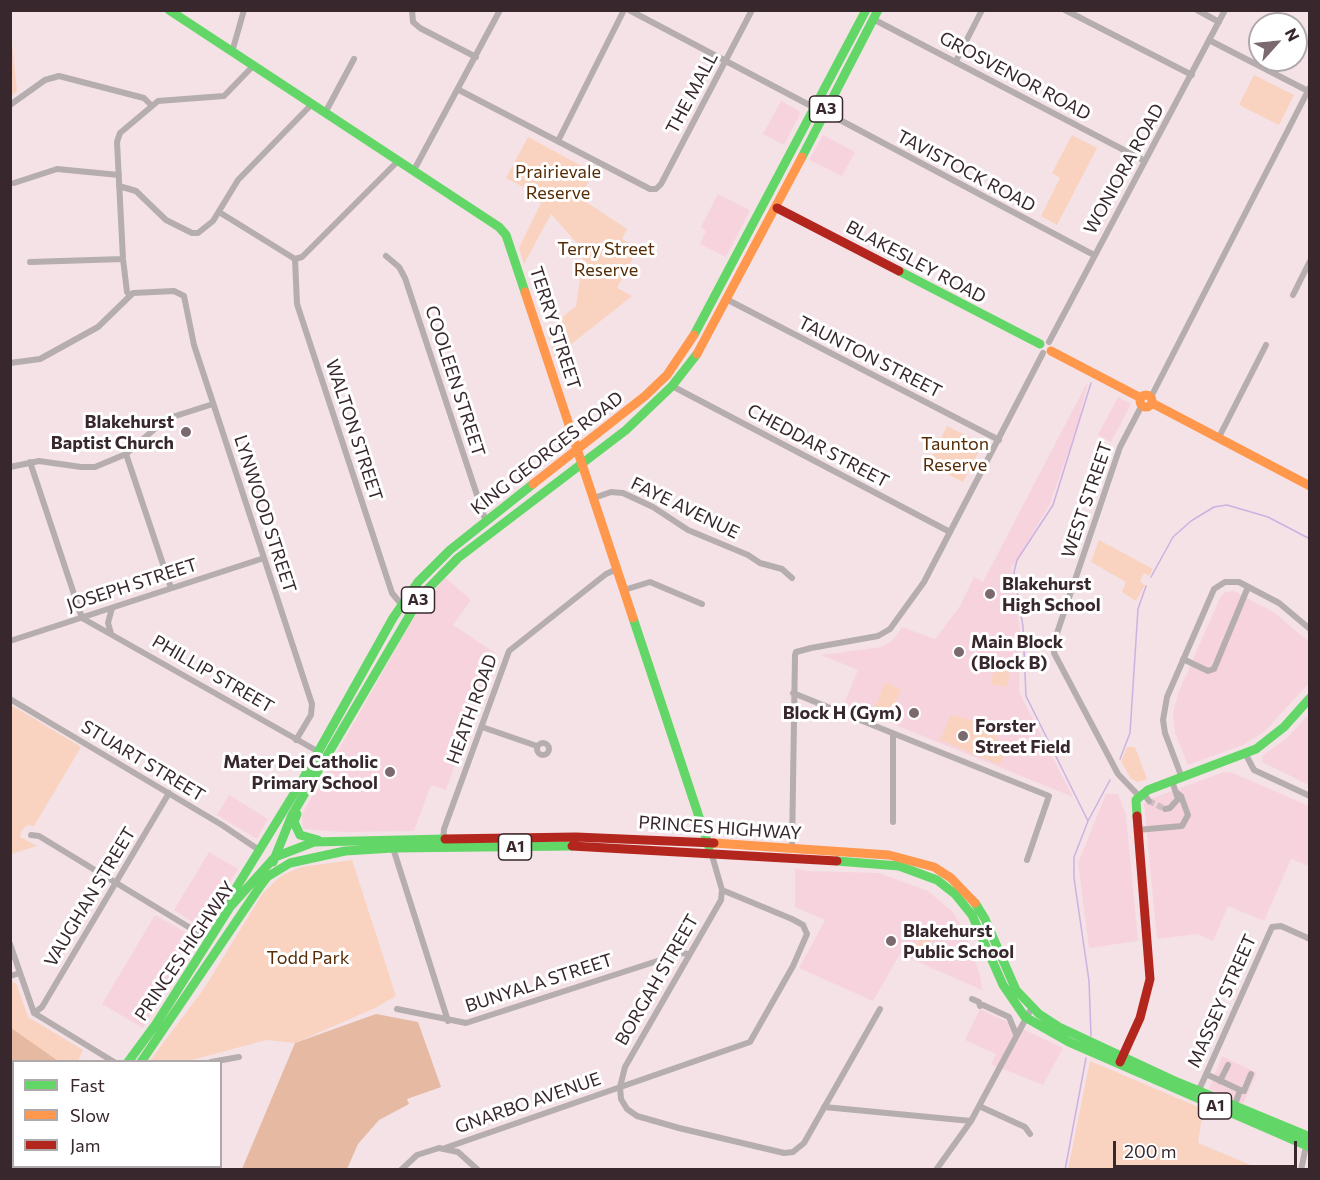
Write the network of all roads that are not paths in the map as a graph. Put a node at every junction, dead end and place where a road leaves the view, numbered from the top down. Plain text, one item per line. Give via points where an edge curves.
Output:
1 (169, 10) edge
2 (244, 10) edge
3 (412, 10) edge
4 (500, 10) edge
5 (626, 10) edge
6 (752, 10) edge
7 (866, 10) edge
8 (982, 10) edge
9 (1065, 10) edge
10 (1197, 10) edge
11 (1225, 10) edge
12 (876, 15) edge
13 (1219, 22) junction
14 (1209, 40) junction
15 (232, 52) junction
16 (476, 57) junction
17 (354, 59) dead end
18 (956, 61) junction
19 (725, 62) junction
20 (253, 66) junction
21 (1192, 75) junction
22 (459, 90) junction
23 (1309, 90) edge
24 (10, 105) edge
25 (151, 105) junction
26 (311, 105) junction
27 (815, 108) junction
28 (825, 112) junction
29 (325, 113) junction
30 (558, 141) junction
31 (1143, 160) junction
32 (397, 162) junction
33 (414, 170) junction
34 (119, 175) junction
35 (14, 183) dead end
36 (775, 184) junction
37 (119, 186) junction
38 (777, 208) junction
39 (219, 212) junction
40 (749, 234) junction
41 (1094, 255) junction
42 (386, 256) dead end
43 (123, 259) junction
44 (295, 259) junction
45 (1310, 261) edge
46 (30, 262) dead end
47 (1293, 295) dead end
48 (130, 296) junction
49 (728, 300) junction
50 (1266, 345) dead end
51 (1046, 347) junction
52 (10, 363) edge
53 (672, 386) junction
54 (1146, 401) junction
55 (213, 404) junction
56 (1218, 439) junction
57 (999, 440) junction
58 (577, 450) junction
59 (126, 454) junction
60 (30, 462) junction
61 (582, 463) junction
62 (10, 467) edge
63 (1310, 486) edge
64 (594, 498) junction
65 (486, 522) junction
66 (950, 532) junction
67 (264, 558) junction
68 (617, 569) junction
69 (792, 578) dead end
70 (1248, 587) junction
71 (171, 588) junction
72 (624, 590) junction
73 (402, 604) junction
74 (702, 604) dead end
75 (111, 608) junction
76 (82, 618) junction
77 (1310, 629) edge
78 (111, 633) junction
79 (10, 641) edge
80 (1183, 659) junction
81 (793, 693) junction
82 (1310, 698) edge
83 (10, 699) edge
84 (482, 727) junction
85 (893, 734) junction
86 (296, 740) junction
87 (537, 746) dead end
88 (317, 752) junction
89 (1245, 753) junction
90 (328, 757) junction
91 (1182, 777) junction
92 (1172, 781) junction
93 (1176, 792) junction
94 (169, 793) junction
95 (1144, 796) junction
96 (1310, 796) edge
97 (299, 805) junction
98 (1165, 808) dead end
99 (893, 822) dead end
100 (1137, 830) junction
101 (30, 835) dead end
102 (326, 840) junction
103 (707, 842) junction
104 (443, 843) junction
105 (393, 848) junction
106 (259, 850) junction
107 (711, 852) junction
108 (792, 854) junction
109 (275, 858) junction
110 (1027, 860) dead end
111 (286, 865) junction
112 (267, 878) junction
113 (116, 883) junction
114 (722, 890) junction
115 (230, 907) junction
116 (1310, 939) edge
117 (210, 940) junction
118 (10, 944) edge
119 (688, 954) junction
120 (20, 973) junction
121 (10, 976) edge
122 (972, 999) dead end
123 (397, 1009) dead end
124 (880, 1009) dead end
125 (34, 1013) junction
126 (1028, 1013) junction
127 (448, 1021) junction
128 (1016, 1034) junction
129 (239, 1057) dead end
130 (111, 1060) edge
131 (129, 1060) edge
132 (142, 1060) edge
133 (222, 1060) edge
134 (1121, 1061) junction
135 (1228, 1065) dead end
136 (1206, 1074) junction
137 (1251, 1074) dead end
138 (1220, 1081) junction
139 (620, 1086) junction
140 (1199, 1090) junction
141 (1240, 1090) junction
142 (1235, 1105) junction
143 (979, 1106) junction
144 (824, 1107) junction
145 (971, 1121) junction
146 (1030, 1134) dead end
147 (1308, 1143) edge
148 (445, 1148) junction
149 (401, 1170) edge
150 (478, 1170) edge
151 (936, 1170) edge
152 (1301, 1170) edge

1 - 15 main road, TERRY STREET
2 - 15 street
3 - 16 street via 414,22 420,28
4 - 16 street
5 - 19 street
5 - 30 street
6 - 19 street, THE MALL
7 - 27 main road, KING GEORGES ROAD / A3
8 - 18 street
9 - 21 street
10 - 13 street
11 - 13 street, WONIORA ROAD
12 - 18 street, GROSVENOR ROAD
12 - 28 main road, KING GEORGES ROAD / A3
13 - 14 street, WONIORA ROAD
14 - 21 street, WONIORA ROAD
14 - 23 street
15 - 20 main road, TERRY STREET
16 - 22 street
17 - 29 street
18 - 31 street, GROSVENOR ROAD
19 - 27 street
19 - 30 street, THE MALL via 656,189
20 - 25 street via 222,97
20 - 26 main road, TERRY STREET
21 - 31 street, WONIORA ROAD
22 - 30 street
22 - 33 street
23 - 54 street, WEST STREET
24 - 25 street via 45,80 59,76 144,98
25 - 34 street via 118,137
26 - 29 main road, TERRY STREET
26 - 39 street via 238,180
27 - 36 main road, KING GEORGES ROAD / A3
28 - 38 main road, KING GEORGES ROAD / A3
28 - 41 street, TAVISTOCK ROAD
29 - 32 main road, TERRY STREET
31 - 41 street, WONIORA ROAD
32 - 33 main road, TERRY STREET
32 - 44 street
33 - 58 main road, TERRY STREET via 506,235
34 - 35 street via 57,169
34 - 37 street
36 - 38 main road
36 - 40 main road, KING GEORGES ROAD / A3
37 - 39 street via 131,188 164,218 194,234 211,224
37 - 43 street
38 - 40 main road via 766,212
38 - 49 main road, KING GEORGES ROAD / A3
38 - 51 main road, BLAKESLEY ROAD
39 - 44 street
40 - 58 main road, KING GEORGES ROAD / A3 via 694,336 667,375
41 - 51 street, WONIORA ROAD
42 - 65 street, COOLEEN STREET via 403,272
43 - 46 street
43 - 48 street
44 - 73 street, WALTON STREET via 297,304 392,592
45 - 47 street
48 - 52 street via 98,327 40,359
48 - 55 street, LYNWOOD STREET via 174,291 183,295
49 - 53 main road, KING GEORGES ROAD / A3 via 701,349
49 - 57 street, TAUNTON STREET
50 - 56 street
51 - 54 main road, BLAKESLEY ROAD
51 - 57 street, WONIORA ROAD
53 - 61 main road, KING GEORGES ROAD / A3 via 626,430
53 - 66 street, CHEDDAR STREET
54 - 56 main road, BLAKESLEY ROAD
54 - 95 street, WEST STREET via 1120,447 1055,639 1054,653 1118,774
55 - 59 street via 166,419
55 - 67 street, LYNWOOD STREET
56 - 63 main road, BLAKESLEY ROAD
57 - 66 street, WONIORA ROAD
58 - 61 main road, TERRY STREET
58 - 65 main road, KING GEORGES ROAD / A3
59 - 60 street via 88,468
59 - 71 street
60 - 62 street
60 - 76 street
61 - 64 main road, TERRY STREET
61 - 90 main road, KING GEORGES ROAD / A3 via 458,558 421,596
64 - 68 main road, TERRY STREET
64 - 69 street, FAYE AVENUE via 611,492 624,493 688,530 782,569
65 - 73 main road, KING GEORGES ROAD / A3 via 440,559
66 - 81 street, WONIORA ROAD via 924,582 888,632 796,652
67 - 71 street, JOSEPH STREET
67 - 86 street, LYNWOOD STREET via 313,708
68 - 72 main road, TERRY STREET
68 - 84 street, HEATH ROAD via 513,647 504,661
70 - 77 street via 1279,603
70 - 80 street via 1230,581 1214,589
70 - 80 street via 1214,669 1208,671
71 - 75 street, JOSEPH STREET
72 - 74 street via 650,582
72 - 103 main road, TERRY STREET
73 - 88 main road, KING GEORGES ROAD / A3
75 - 76 street, JOSEPH STREET
75 - 78 street
76 - 78 street, PHILLIP STREET
76 - 79 street, JOSEPH STREET
78 - 86 street, PHILLIP STREET
80 - 91 street via 1167,697 1163,720
81 - 85 street
81 - 108 street, WONIORA ROAD
82 - 89 main road via 1284,727
83 - 94 street, STUART STREET
84 - 87 street
84 - 104 street, HEATH ROAD via 444,829
85 - 99 street
85 - 110 street via 1049,796
86 - 88 street, PHILLIP STREET
88 - 90 street, PHILLIP STREET
88 - 106 main road, KING GEORGES ROAD / A3
89 - 91 main road
89 - 96 street via 1254,770
90 - 97 main road, KING GEORGES ROAD / A3
91 - 92 main road
92 - 93 street
92 - 95 main road
93 - 98 street via 1177,803
93 - 100 street via 1188,815 1182,826
94 - 106 street, STUART STREET
94 - 113 street, VAUGHAN STREET
95 - 100 main road via 1135,808
97 - 102 main road via 294,822 300,835
97 - 109 main road, KING GEORGES ROAD / A3
100 - 134 main road via 1150,979 1140,1018
101 - 113 street via 39,836
102 - 104 main road, PRINCES HIGHWAY / A1
102 - 109 main road, PRINCES HIGHWAY / A1 via 304,844
103 - 104 main road, PRINCES HIGHWAY / A1 via 576,837
103 - 107 main road, TERRY STREET
103 - 108 main road, PRINCES HIGHWAY / A1
104 - 105 main road, PRINCES HIGHWAY / A1
104 - 107 main road, PRINCES HIGHWAY / A1
105 - 111 main road, PRINCES HIGHWAY / A1 via 345,851
105 - 127 street
106 - 109 main road
106 - 115 main road, KING GEORGES ROAD / A3 via 233,893
107 - 108 main road, PRINCES HIGHWAY / A1
107 - 114 street
108 - 126 main road, PRINCES HIGHWAY / A1 via 899,866 945,885 972,915 1003,985
109 - 111 main road
109 - 112 main road, KING GEORGES ROAD / A3
109 - 115 main road, PRINCES HIGHWAY / A1
111 - 112 main road, PRINCES HIGHWAY / A1
112 - 132 main road, PRINCES HIGHWAY / A1
113 - 117 street
113 - 125 street, VAUGHAN STREET via 42,1007
114 - 119 street, BORGAH STREET via 721,900
114 - 139 street, GNARBO AVENUE via 803,925 808,937 750,1042
115 - 117 main road, PRINCES HIGHWAY / A1
116 - 136 street, MASSEY STREET via 1274,926
117 - 131 main road, PRINCES HIGHWAY / A1
118 - 120 street
119 - 127 street, BUNYALA STREET via 466,1023
119 - 139 street, BORGAH STREET via 625,1067
120 - 121 street
120 - 125 street
122 - 128 street via 1009,1017
123 - 127 street, BUNYALA STREET
124 - 144 street
125 - 130 street
126 - 128 street
126 - 134 main road, PRINCES HIGHWAY / A1 via 1069,1042
128 - 143 street
129 - 133 street
134 - 140 main road, PRINCES HIGHWAY / A1
134 - 147 main road, PRINCES HIGHWAY / A1
135 - 138 street
136 - 138 street
136 - 140 street, MASSEY STREET
137 - 141 street via 1244,1091
138 - 141 street
139 - 144 street via 624,1105 637,1116 784,1153 802,1146
139 - 148 street, GNARBO AVENUE
140 - 142 main road, PRINCES HIGHWAY / A1
141 - 142 street
142 - 147 main road, PRINCES HIGHWAY / A1
143 - 145 street
143 - 146 street via 1025,1127
144 - 145 street
145 - 151 street
147 - 152 street
148 - 149 street, GNARBO AVENUE via 423,1151
148 - 150 street, GNARBO AVENUE via 465,1156

